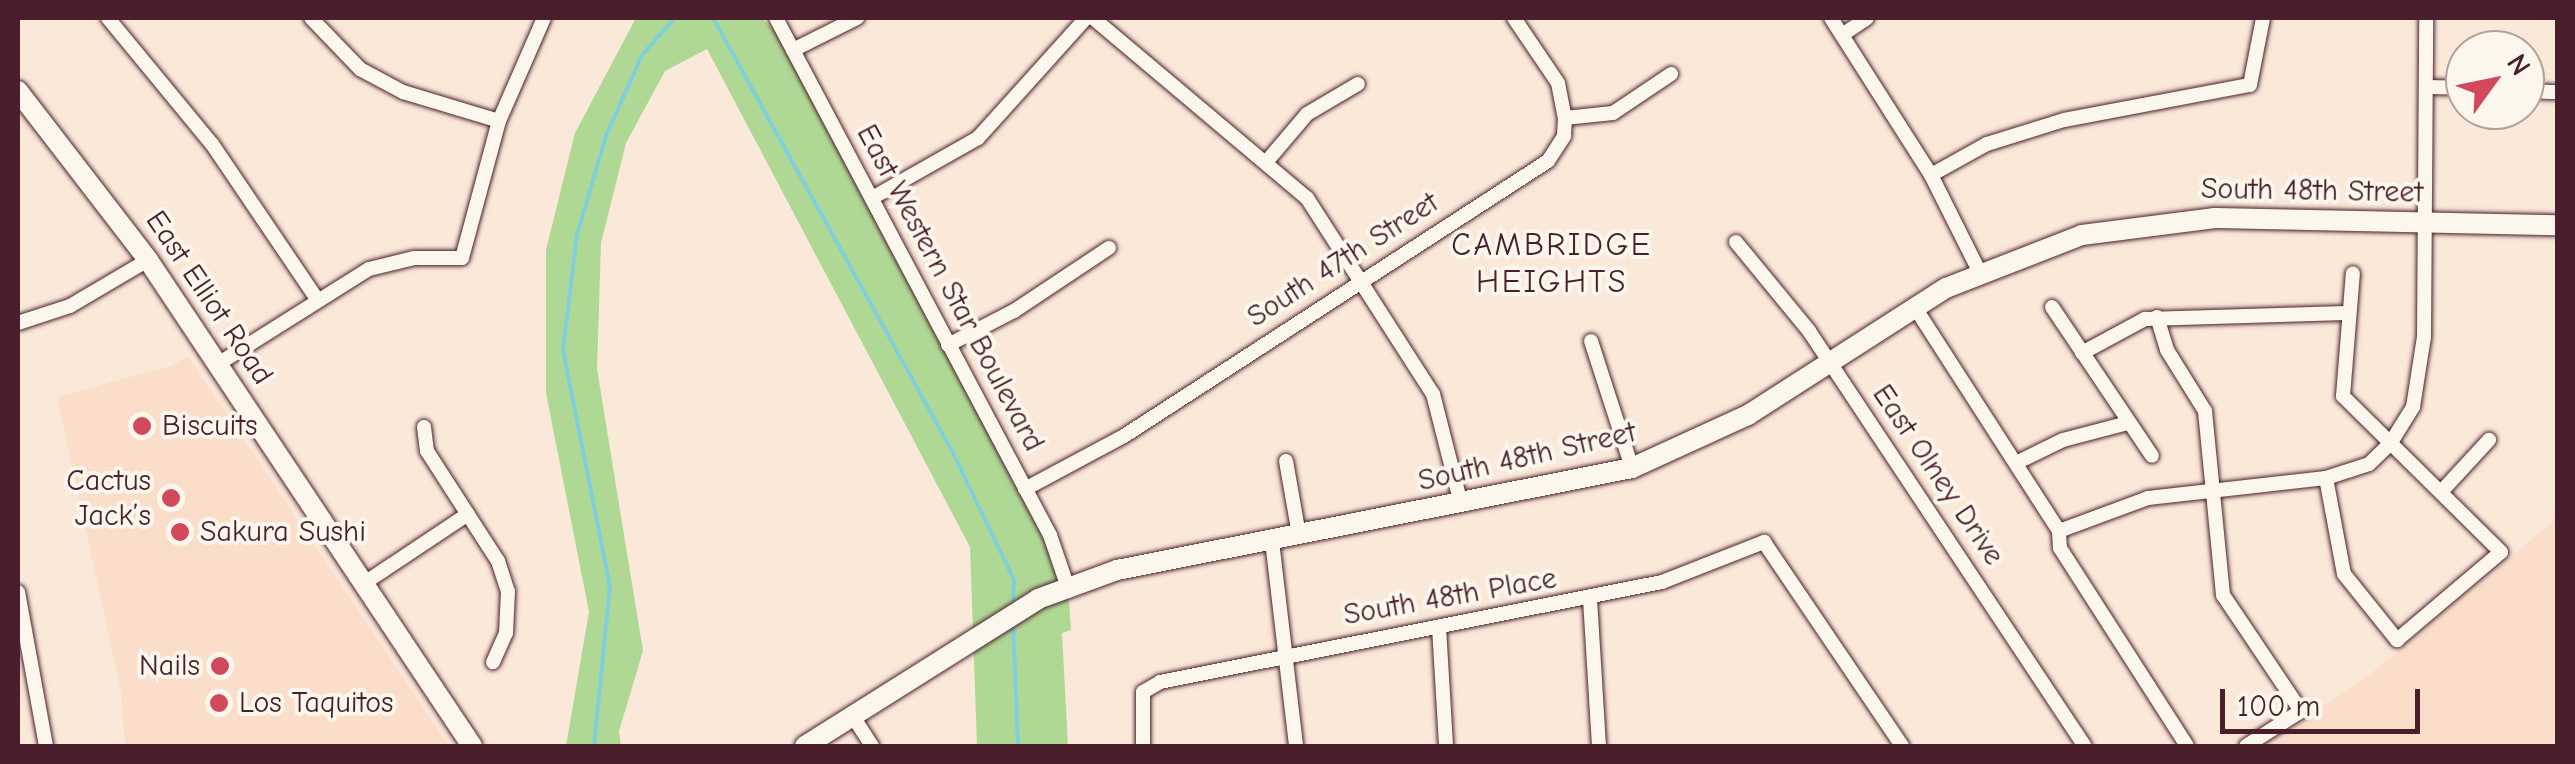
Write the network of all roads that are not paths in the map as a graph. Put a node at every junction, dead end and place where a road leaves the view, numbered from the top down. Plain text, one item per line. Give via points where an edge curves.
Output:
1 (108, 18) edge
2 (311, 18) edge
3 (544, 18) edge
4 (776, 18) edge
5 (857, 18) edge
6 (1089, 18) edge
7 (1514, 18) edge
8 (1830, 18) edge
9 (1867, 18) edge
10 (2263, 18) edge
11 (2426, 18) edge
12 (1842, 34) junction
13 (793, 50) junction
14 (1671, 74) dead end
15 (1358, 84) dead end
16 (2426, 87) junction
17 (2445, 87) edge
18 (18, 91) edge
19 (1565, 118) junction
20 (499, 121) junction
21 (1268, 160) junction
22 (1931, 175) junction
23 (872, 198) junction
24 (2425, 222) junction
25 (2558, 225) edge
26 (1736, 242) dead end
27 (1109, 248) dead end
28 (148, 260) junction
29 (1980, 271) junction
30 (2353, 273) dead end
31 (1361, 280) junction
32 (317, 299) junction
33 (1914, 306) junction
34 (2052, 307) dead end
35 (2348, 312) junction
36 (2158, 318) junction
37 (18, 323) edge
38 (1591, 341) dead end
39 (948, 345) junction
40 (2082, 353) junction
41 (1830, 362) junction
42 (218, 364) junction
43 (2128, 422) junction
44 (424, 427) dead end
45 (2489, 440) dead end
46 (2390, 444) junction
47 (2152, 456) dead end
48 (1286, 462) dead end
49 (2016, 463) junction
50 (1632, 468) junction
51 (2326, 478) junction
52 (1025, 489) junction
53 (2212, 489) junction
54 (2441, 492) junction
55 (1461, 504) junction
56 (468, 514) junction
57 (2060, 531) junction
58 (1299, 535) junction
59 (1272, 541) junction
60 (363, 584) junction
61 (1068, 588) junction
62 (18, 592) edge
63 (1590, 599) junction
64 (1439, 626) junction
65 (1290, 654) junction
66 (493, 662) dead end
67 (852, 715) junction
68 (46, 746) edge
69 (472, 746) edge
70 (804, 746) edge
71 (872, 746) edge
72 (1142, 746) edge
73 (1296, 746) edge
74 (1446, 746) edge
75 (1599, 746) edge
76 (1902, 746) edge
77 (2085, 746) edge
78 (2187, 746) edge
79 (2246, 746) edge

1 - 32 street via 212,144
2 - 20 street via 360,69 403,92
3 - 20 street
4 - 13 street, East Western Star Boulevard
5 - 13 street
6 - 21 street
6 - 23 street via 978,138
7 - 19 street via 1558,83
8 - 12 street
9 - 12 street
10 - 22 street via 2250,85 2064,120 1987,144
11 - 16 street
12 - 22 street
13 - 23 street, East Western Star Boulevard
14 - 19 street via 1614,113
15 - 21 street via 1307,114
16 - 17 street
16 - 24 street
18 - 28 main road, East Elliot Road
19 - 31 street, South 47th Street via 1564,136 1548,160
20 - 32 street via 462,258 388,264
21 - 31 street via 1307,198
22 - 29 street
23 - 39 street, East Western Star Boulevard
24 - 25 main road, South 48th Street
24 - 29 main road, South 48th Street via 2170,221 2082,235
24 - 46 street via 2422,355 2412,407
26 - 41 street, East Olney Drive
27 - 39 street
28 - 37 street via 70,306
28 - 42 main road, East Elliot Road
29 - 33 main road, South 48th Street
30 - 35 street
31 - 52 street, South 47th Street via 1124,436
31 - 55 street via 1433,394
32 - 42 street
33 - 41 main road, South 48th Street
33 - 49 street
34 - 40 street
35 - 36 street
35 - 46 street via 2343,396
36 - 40 street via 2128,324
36 - 53 street via 2167,350 2205,411
38 - 50 street
39 - 52 street, East Western Star Boulevard
40 - 43 street
41 - 50 main road, South 48th Street via 1705,438
41 - 77 street, East Olney Drive
42 - 60 main road, East Elliot Road
43 - 47 street
43 - 49 street via 2063,440
44 - 56 street via 427,451
45 - 54 street
46 - 51 street via 2370,464
46 - 54 street
48 - 58 street
49 - 57 street
50 - 55 main road, South 48th Street
51 - 53 street
51 - 54 street via 2344,574 2397,640 2501,552
52 - 61 street, East Western Star Boulevard
53 - 57 street via 2120,504
53 - 79 street via 2223,595 2301,711
55 - 58 main road, South 48th Street
56 - 60 street
56 - 66 street via 508,591 506,633
57 - 78 street via 2060,548
58 - 59 main road, South 48th Street
59 - 61 main road, South 48th Street via 1117,570
59 - 65 street
60 - 69 main road, East Elliot Road
61 - 67 main road, South 48th Street via 998,621
62 - 68 street
63 - 64 street, South 48th Place
63 - 75 street
63 - 76 street, South 48th Place via 1662,582 1764,542
64 - 65 street, South 48th Place
64 - 74 street
65 - 72 street, South 48th Place via 1160,682 1143,692
65 - 73 street
67 - 70 main road, South 48th Street
67 - 71 street

